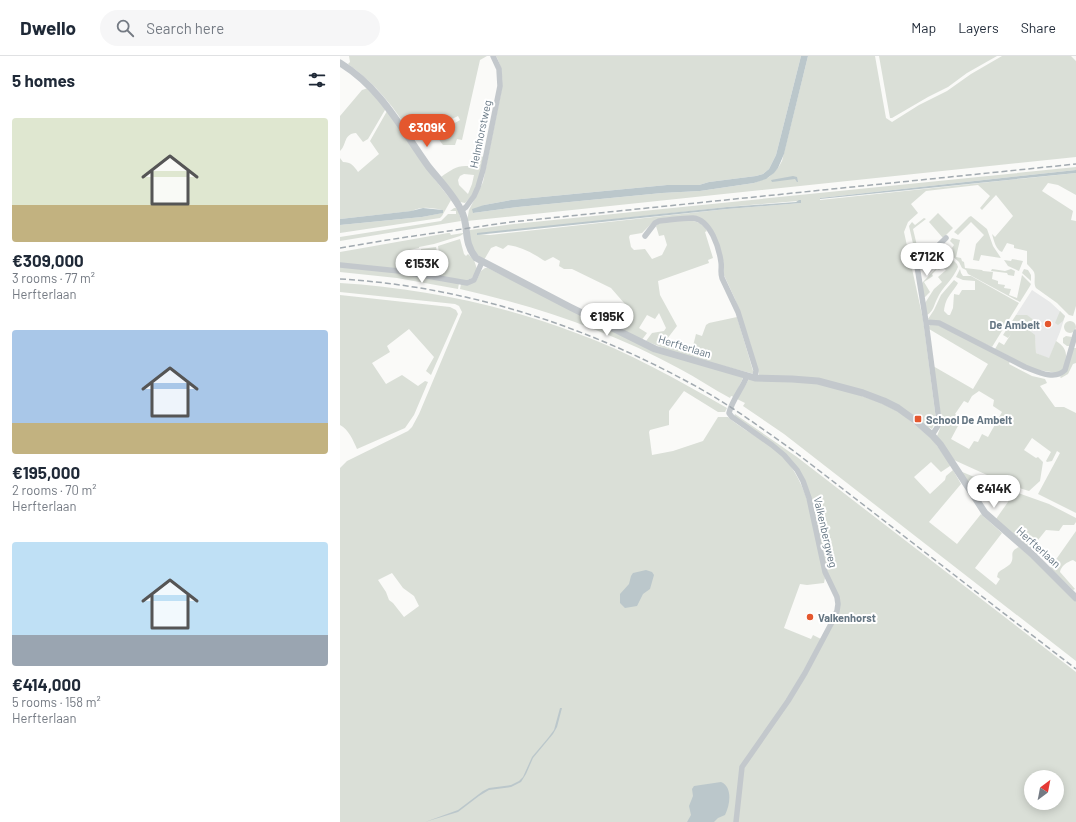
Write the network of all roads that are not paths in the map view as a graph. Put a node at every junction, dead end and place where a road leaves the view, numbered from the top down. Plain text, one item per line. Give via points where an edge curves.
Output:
1 (493, 56) edge
2 (340, 63) edge
3 (462, 210) junction
4 (645, 236) dead end
5 (946, 238) dead end
6 (482, 262) junction
7 (340, 265) edge
8 (926, 322) junction
9 (1076, 332) edge
10 (747, 376) junction
11 (756, 378) junction
12 (932, 435) junction
13 (1076, 598) edge
14 (736, 822) edge

1 - 3 street, Helmhorstweg via 499,69 500,86 478,187
2 - 3 street, Herfterlaan via 366,82 384,102
3 - 6 street, Herfterlaan via 469,249
4 - 11 street via 659,221 693,218 704,222 708,227 721,262 720,273 738,312 756,370
5 - 8 street via 917,266
6 - 7 street via 474,280 467,283 399,271
6 - 10 street, Herfterlaan via 647,346
8 - 9 street via 939,323 1025,367 1053,375 1065,370
8 - 12 street via 939,421
10 - 11 street, Herfterlaan
10 - 14 street, Valkenbergweg via 729,413 784,455 797,470 809,498 825,572 838,604 828,629 797,686 742,767
11 - 12 street, Herfterlaan via 818,381 863,393 898,408
12 - 13 street, Herfterlaan via 984,513 1032,554

